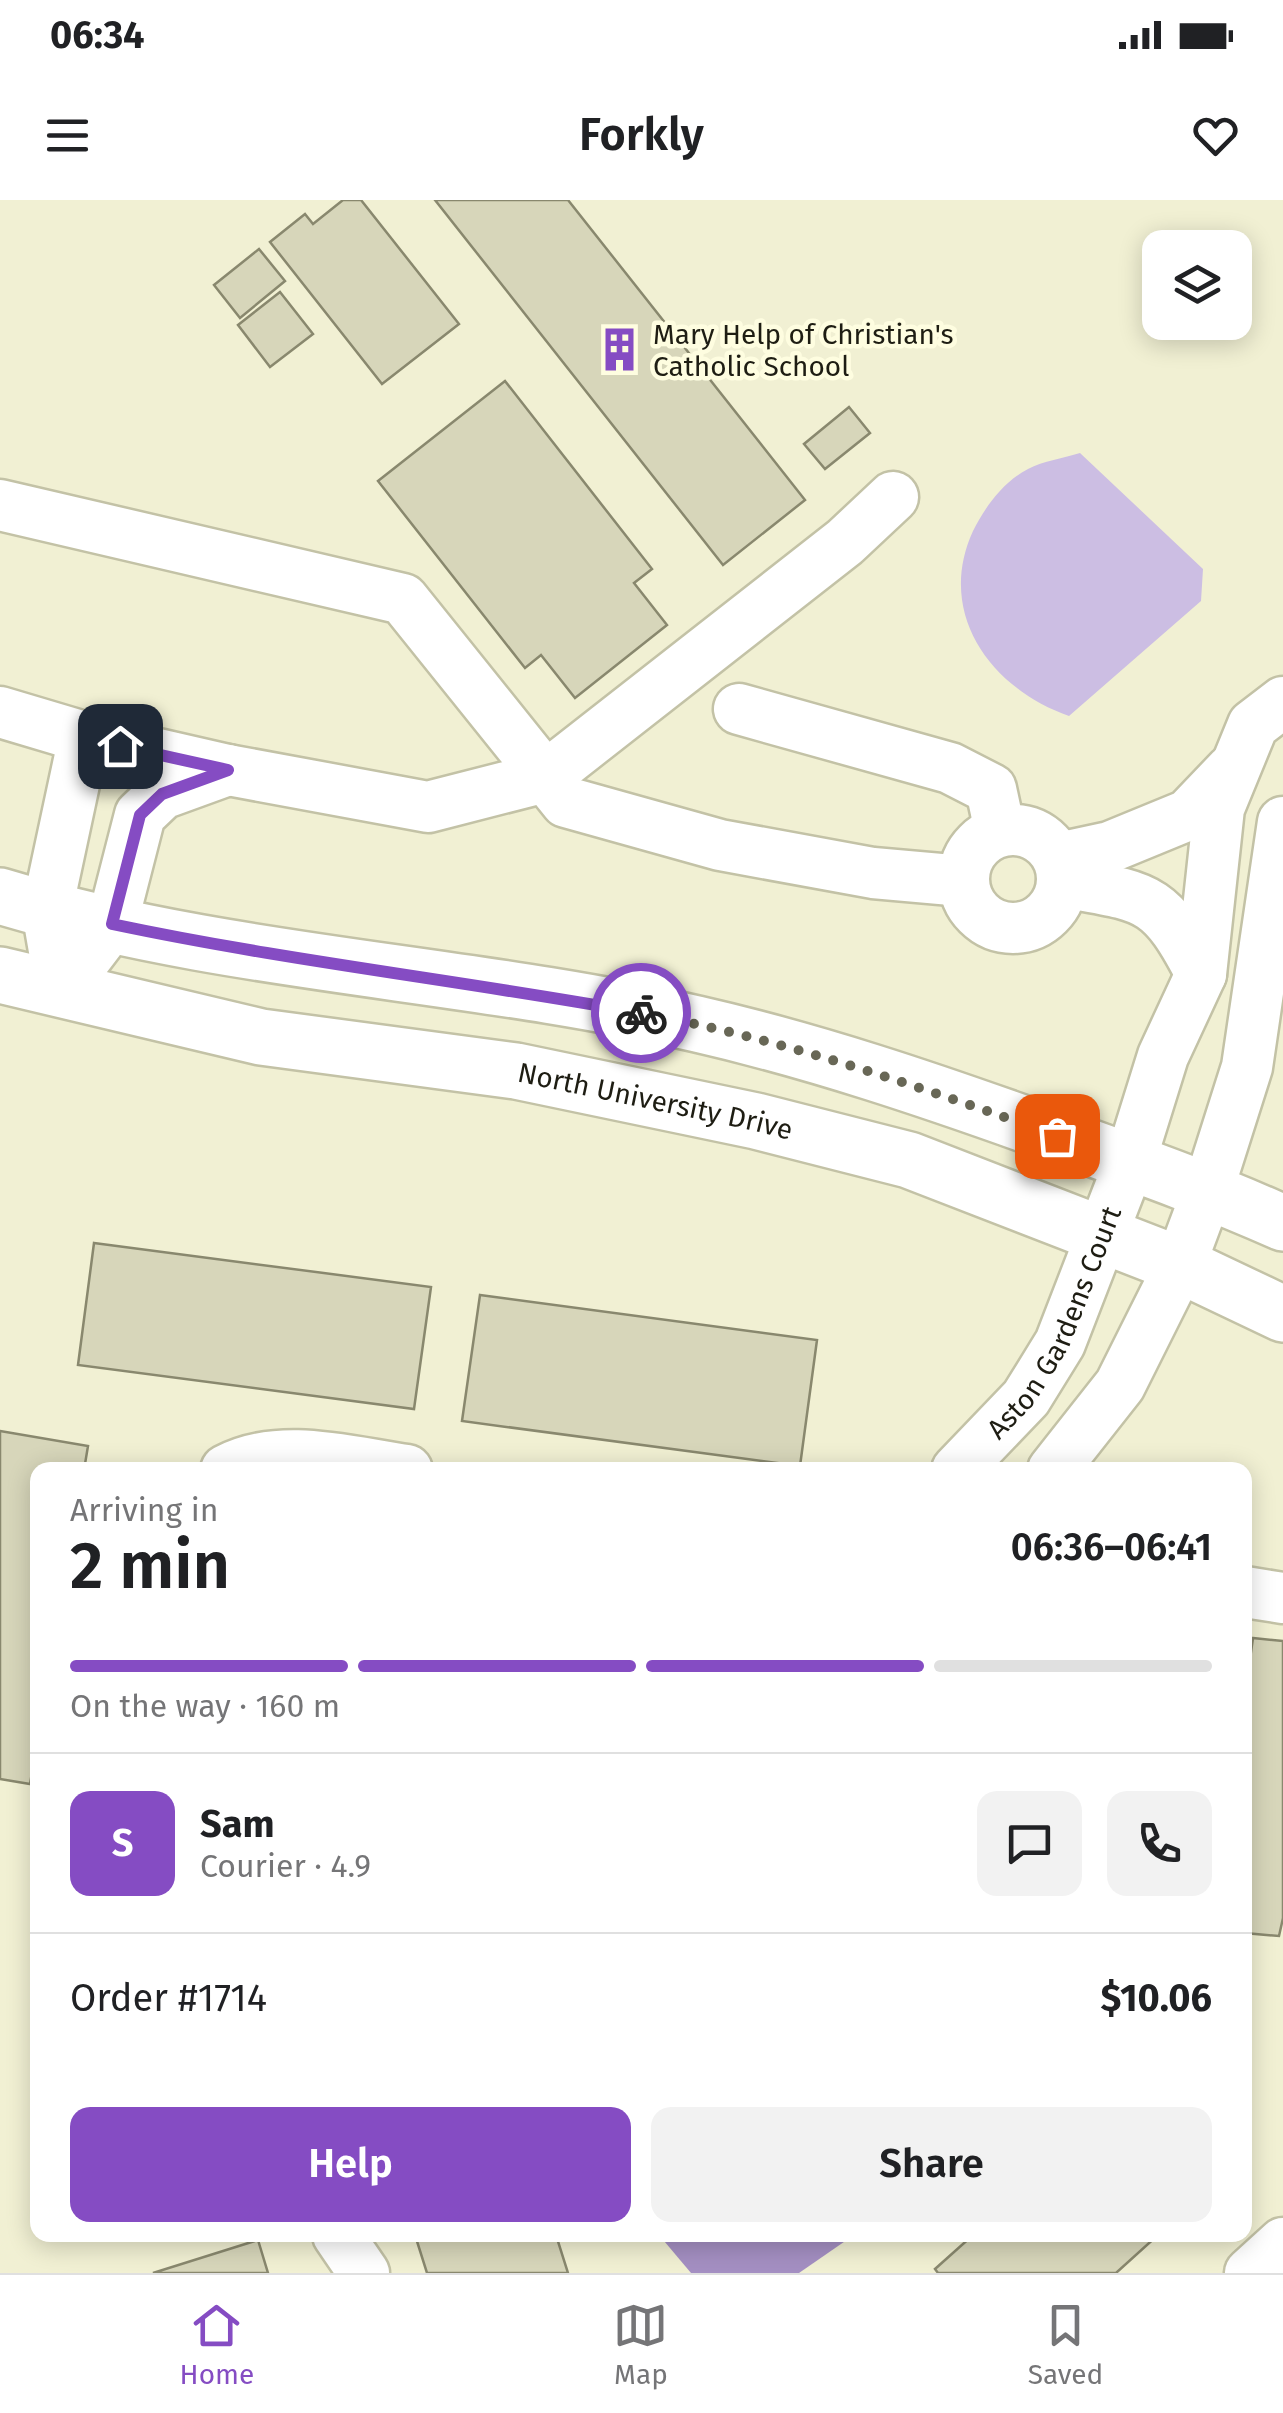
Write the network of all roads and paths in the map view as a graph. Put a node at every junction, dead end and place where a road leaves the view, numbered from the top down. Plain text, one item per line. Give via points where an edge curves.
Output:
1 (893, 497) dead end
2 (0, 505) edge
3 (1283, 702) edge
4 (740, 709) dead end
5 (0, 712) edge
6 (84, 737) junction
7 (1238, 763) junction
8 (228, 770) junction
9 (545, 777) junction
10 (1283, 822) edge
11 (1000, 831) junction
12 (1060, 870) junction
13 (963, 882) junction
14 (23, 903) edge
15 (112, 924) junction
16 (1202, 974) junction
17 (0, 975) edge
18 (61, 991) junction
19 (1130, 1162) junction
20 (1208, 1190) junction
21 (1283, 1223) edge
22 (1103, 1236) junction
23 (1180, 1265) junction
24 (1283, 1314) edge
25 (246, 1462) edge
26 (352, 1462) edge
27 (965, 1462) edge
28 (1060, 1462) edge
29 (1252, 1593) edge
30 (1283, 1598) edge
31 (343, 2242) edge
32 (1283, 2242) edge
33 (364, 2273) edge
34 (1250, 2273) edge

1 - 9 street
2 - 9 street via 404,599
3 - 7 street via 1253,725
4 - 11 street via 950,768 991,789
5 - 6 street
6 - 8 street
6 - 14 street
7 - 12 street via 1188,814
7 - 16 street, Aston Gardens Court via 1219,808
8 - 9 street via 428,807
8 - 15 street via 162,794 140,815
9 - 13 street via 566,802 720,845
10 - 20 street via 1247,1067
11 - 12 street via 1028,832 1051,846
11 - 13 street via 972,850
12 - 13 street via 1050,912 1021,928 1004,928 975,912
12 - 16 street via 1138,896 1176,924
14 - 15 main road
14 - 18 street
15 - 18 street
15 - 19 main road via 276,958 505,988 698,1024 909,1082
16 - 19 street, Aston Gardens Court via 1163,1056
17 - 18 main road, North University Drive
18 - 22 main road, North University Drive via 261,1037 516,1071 756,1121 909,1160
19 - 20 main road
19 - 22 street, Aston Gardens Court
20 - 21 main road
20 - 23 street
22 - 23 main road, North University Drive
22 - 27 street, Aston Gardens Court via 1060,1344 1026,1398
23 - 24 main road, North University Drive
23 - 28 street via 1120,1384
25 - 26 street via 297,1454
29 - 30 street
31 - 33 street
32 - 34 street

